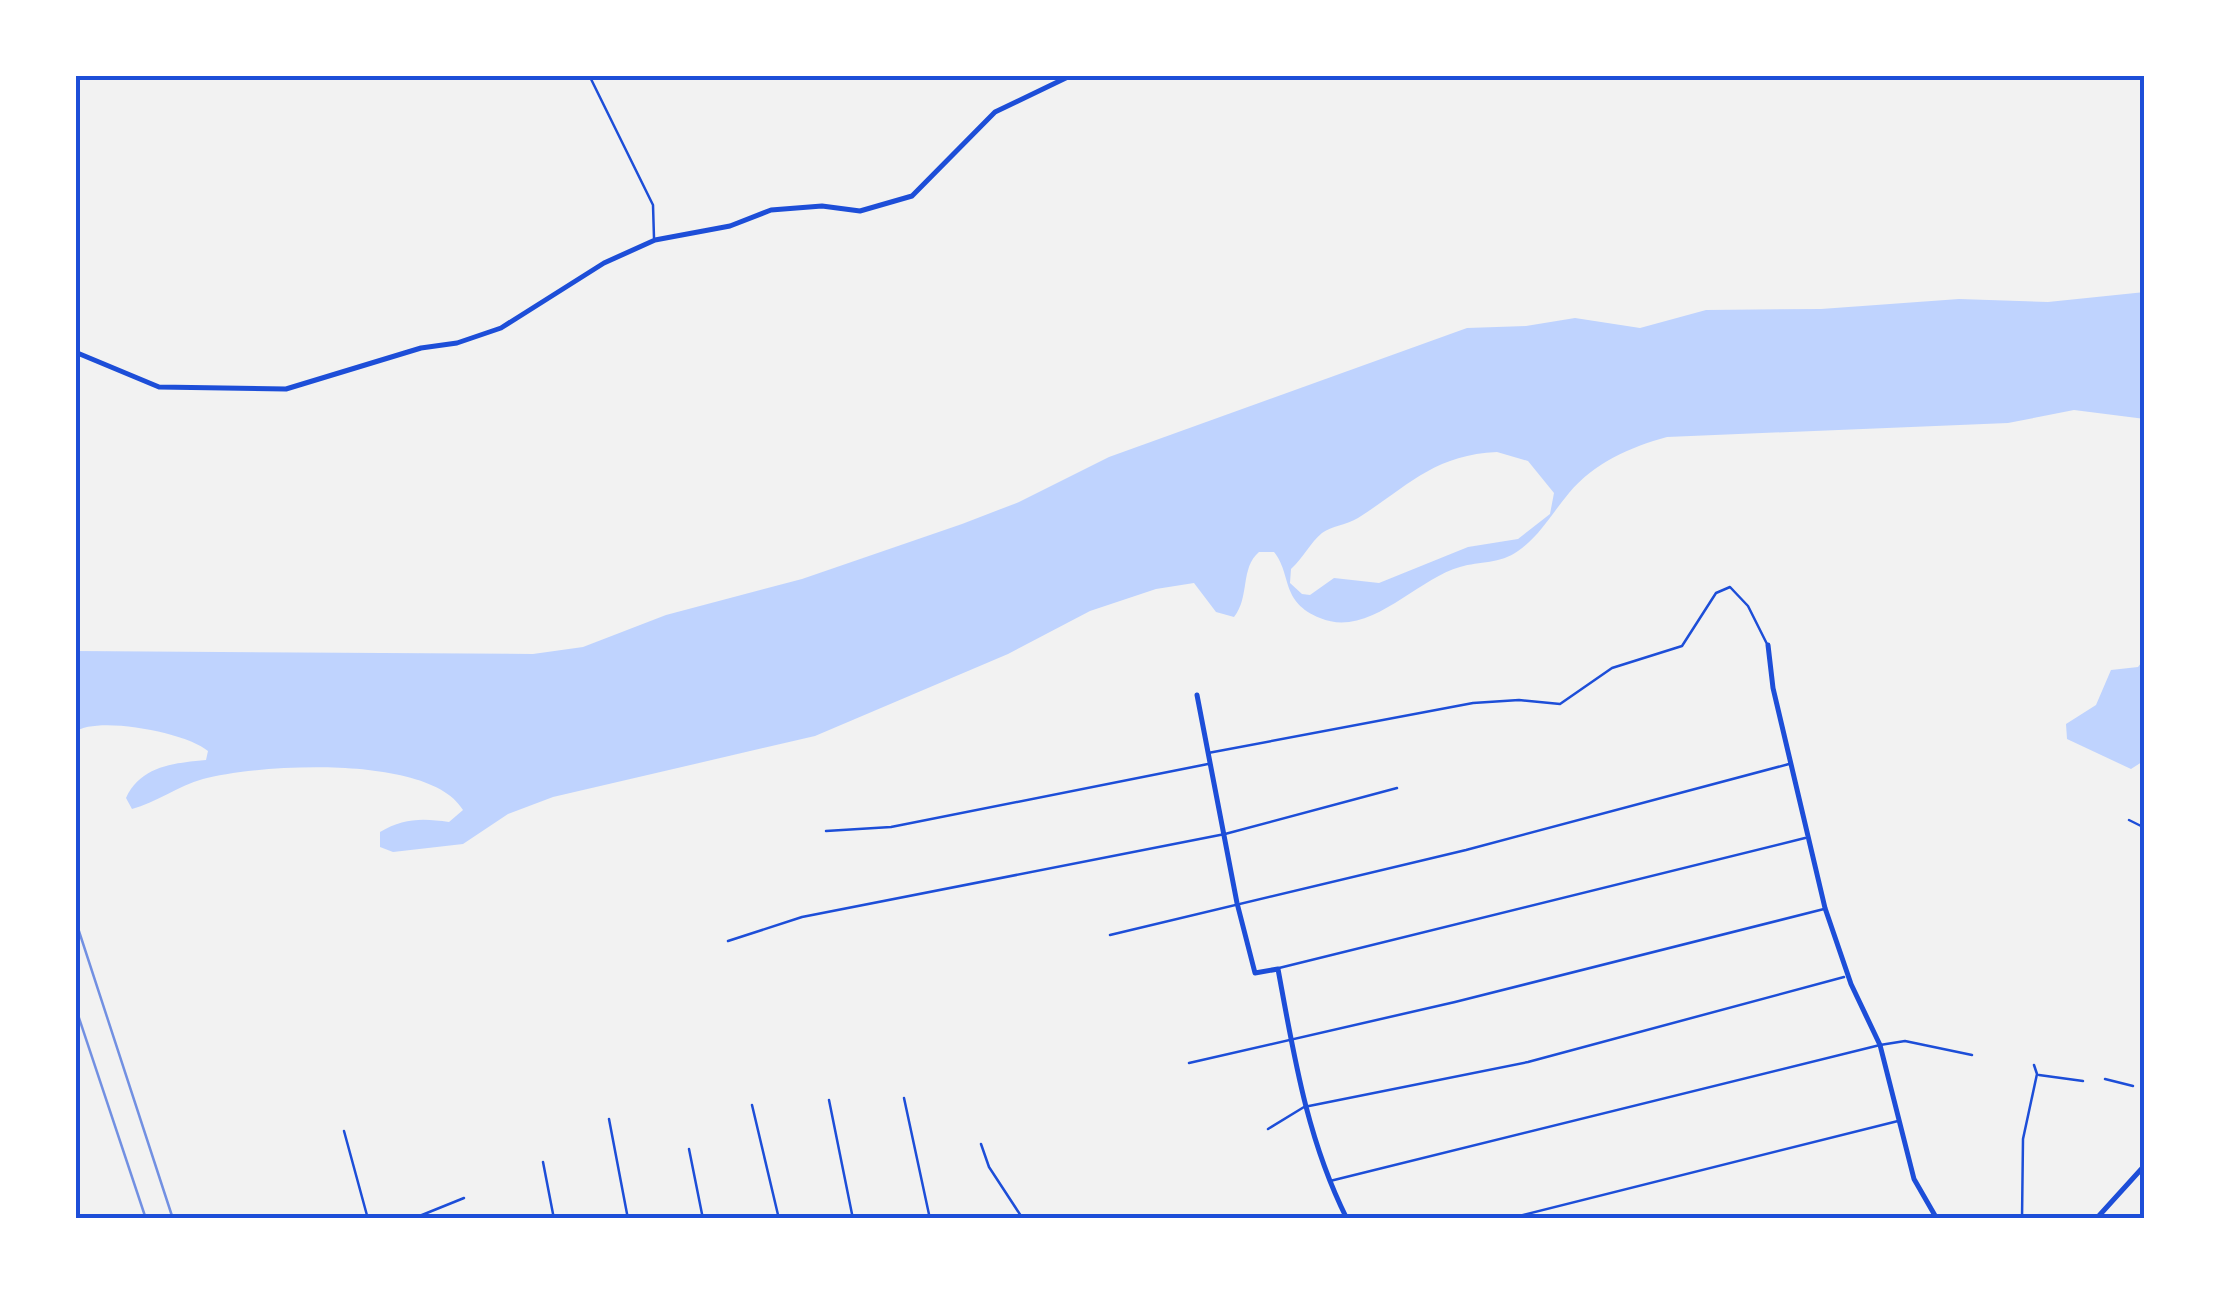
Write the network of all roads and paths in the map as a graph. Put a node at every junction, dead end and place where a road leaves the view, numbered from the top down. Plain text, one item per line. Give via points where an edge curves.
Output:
1 (589, 75) edge
2 (1072, 75) edge
3 (654, 240) junction
4 (75, 352) edge
5 (1768, 645) joint
6 (1197, 695) dead end
7 (1206, 753) junction
8 (1208, 764) junction
9 (1790, 764) junction
10 (1398, 788) dead end
11 (2129, 820) dead end
12 (2145, 828) edge
13 (826, 831) dead end
14 (1225, 834) junction
15 (1808, 838) junction
16 (1237, 903) junction
17 (1825, 908) junction
18 (1110, 934) dead end
19 (728, 941) dead end
20 (1278, 969) junction
21 (1848, 976) junction
22 (1291, 1040) junction
23 (1880, 1044) junction
24 (1972, 1055) dead end
25 (1189, 1063) dead end
26 (2034, 1065) dead end
27 (2037, 1074) junction
28 (2105, 1080) dead end
29 (2084, 1081) dead end
30 (2132, 1086) dead end
31 (904, 1098) dead end
32 (828, 1100) dead end
33 (752, 1105) dead end
34 (1304, 1107) junction
35 (609, 1119) dead end
36 (1899, 1120) junction
37 (1268, 1129) dead end
38 (344, 1131) dead end
39 (981, 1144) dead end
40 (688, 1149) dead end
41 (543, 1162) dead end
42 (2145, 1165) edge
43 (1328, 1181) junction
44 (464, 1198) dead end
45 (368, 1219) edge
46 (412, 1219) edge
47 (554, 1219) edge
48 (628, 1219) edge
49 (703, 1219) edge
50 (780, 1219) edge
51 (853, 1219) edge
52 (930, 1219) edge
53 (1023, 1219) edge
54 (1347, 1219) edge
55 (1507, 1219) edge
56 (1938, 1219) edge
57 (2022, 1219) edge
58 (2096, 1219) edge

1 - 3 lane via 652,205
2 - 3 street via 996,112 912,196 860,211 771,210 730,226
3 - 4 street via 501,328 286,390 160,387
5 - 7 lane via 1730,587 1716,593 1682,646 1612,668 1560,704 1473,702
5 - 9 street
6 - 7 street
7 - 8 street
8 - 13 lane via 891,827
8 - 14 street
9 - 15 street
9 - 16 lane
10 - 14 lane
11 - 12 lane
14 - 16 street
14 - 19 lane via 802,918
15 - 17 street
15 - 20 lane
16 - 18 lane
16 - 20 street via 1256,973
17 - 21 street
17 - 22 lane
20 - 22 street
21 - 23 street
21 - 34 lane via 1528,1062
22 - 25 lane
22 - 34 street
23 - 24 lane via 1905,1040
23 - 36 street
23 - 43 lane
26 - 27 lane
27 - 29 lane
27 - 57 lane via 2023,1139
28 - 30 lane
31 - 52 lane
32 - 51 lane
33 - 50 lane
34 - 37 lane
34 - 43 street
35 - 48 lane
36 - 55 lane
36 - 56 street via 1914,1179
38 - 45 lane
39 - 53 lane
40 - 49 lane
41 - 47 lane
42 - 58 street
43 - 54 street
44 - 46 lane

